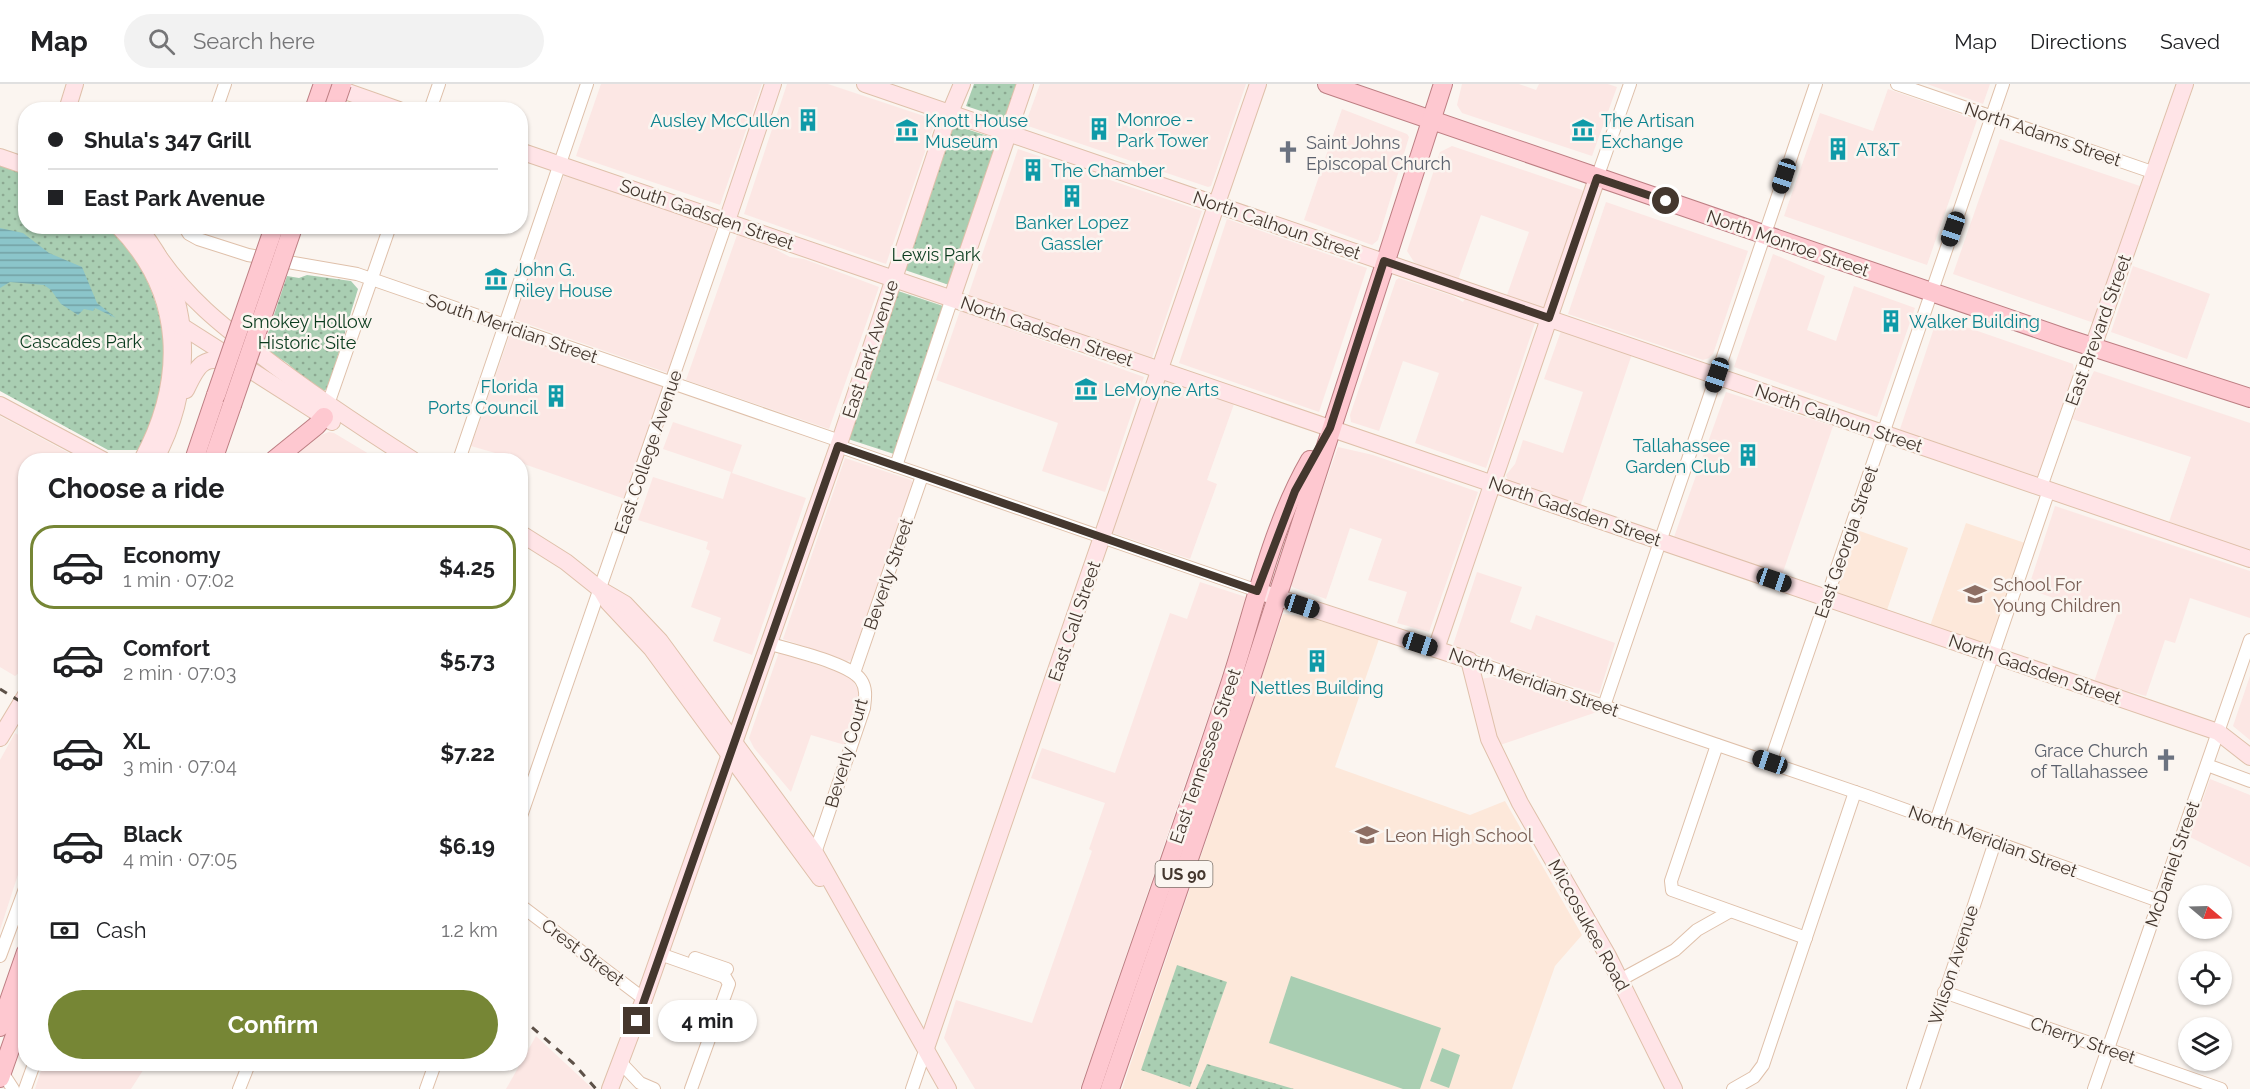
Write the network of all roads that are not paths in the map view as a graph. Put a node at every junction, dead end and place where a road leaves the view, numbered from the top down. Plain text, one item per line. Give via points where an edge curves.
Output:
1 (75, 84) edge
2 (225, 84) edge
3 (323, 84) edge
4 (342, 84) edge
5 (439, 84) edge
6 (587, 84) edge
7 (773, 84) edge
8 (865, 84) edge
9 (962, 84) edge
10 (1025, 84) edge
11 (1258, 84) edge
12 (1327, 84) edge
13 (1443, 84) edge
14 (1630, 84) edge
15 (1816, 84) edge
16 (1897, 84) edge
17 (2003, 84) edge
18 (2185, 84) edge
19 (69, 102) edge
20 (219, 102) edge
21 (317, 102) edge
22 (336, 102) edge
23 (376, 102) edge
24 (433, 102) edge
25 (952, 113) junction
26 (1992, 116) junction
27 (1431, 119) junction
28 (1009, 132) junction
29 (528, 154) edge
30 (0, 157) edge
31 (18, 163) edge
32 (560, 164) junction
33 (2155, 173) junction
34 (1597, 178) junction
35 (1216, 204) junction
36 (727, 221) junction
37 (124, 234) edge
38 (143, 234) edge
39 (193, 234) edge
40 (281, 234) edge
41 (281, 234) edge
42 (387, 234) edge
43 (1764, 235) junction
44 (157, 254) junction
45 (1384, 261) junction
46 (893, 278) junction
47 (371, 279) junction
48 (1932, 292) junction
49 (952, 298) junction
50 (1549, 318) junction
51 (175, 322) junction
52 (505, 325) junction
53 (201, 339) junction
54 (248, 346) junction
55 (2093, 347) junction
56 (184, 351) junction
57 (238, 363) junction
58 (1160, 369) junction
59 (1717, 375) junction
60 (171, 378) junction
61 (671, 382) junction
62 (2250, 398) edge
63 (0, 405) edge
64 (177, 410) junction
65 (326, 412) junction
66 (1330, 428) junction
67 (1883, 433) junction
68 (839, 444) junction
69 (90, 453) edge
70 (145, 453) edge
71 (158, 453) edge
72 (196, 453) edge
73 (215, 453) edge
74 (283, 453) edge
75 (383, 453) edge
76 (400, 453) edge
77 (461, 453) edge
78 (896, 466) junction
79 (922, 476) junction
80 (1492, 483) junction
81 (2045, 488) junction
82 (528, 538) edge
83 (1102, 538) junction
84 (1660, 541) junction
85 (2250, 559) edge
86 (601, 590) junction
87 (1257, 591) junction
88 (1275, 597) junction
89 (1826, 598) junction
90 (2250, 640) edge
91 (768, 642) junction
92 (1436, 649) junction
93 (1993, 655) junction
94 (1469, 660) junction
95 (854, 673) junction
96 (1604, 706) junction
97 (18, 708) edge
98 (2218, 732) junction
99 (0, 738) edge
100 (1220, 740) junction
101 (1718, 745) junction
102 (731, 748) junction
103 (2250, 758) edge
104 (1770, 762) junction
105 (2207, 765) junction
106 (2250, 781) edge
107 (1855, 792) junction
108 (528, 796) edge
109 (1936, 821) junction
110 (1995, 842) junction
111 (815, 853) junction
112 (840, 901) junction
113 (2159, 901) junction
114 (18, 908) edge
115 (528, 911) edge
116 (1729, 912) junction
117 (1154, 931) junction
118 (1806, 938) junction
119 (661, 950) junction
120 (0, 956) edge
121 (727, 969) dead end
122 (18, 975) edge
123 (1620, 980) junction
124 (1944, 992) junction
125 (644, 999) junction
126 (18, 1026) edge
127 (0, 1027) edge
128 (926, 1048) junction
129 (2108, 1049) junction
130 (620, 1067) junction
131 (31, 1071) edge
132 (246, 1071) edge
133 (432, 1071) edge
134 (1, 1072) edge
135 (13, 1089) edge
136 (25, 1089) edge
137 (239, 1089) edge
138 (426, 1089) edge
139 (610, 1089) edge
140 (654, 1089) edge
141 (691, 1089) edge
142 (912, 1089) edge
143 (948, 1089) edge
144 (955, 1089) edge
145 (1091, 1089) edge
146 (1110, 1089) edge
147 (1674, 1089) edge
148 (1733, 1089) edge
149 (1912, 1089) edge
150 (2094, 1089) edge
151 (2221, 1089) edge

1 - 19 street
2 - 20 street
3 - 21 main road
3 - 23 street
4 - 22 main road, bridge
5 - 24 street
6 - 32 street
7 - 36 street, East College Avenue
8 - 25 street, North Calhoun Street
9 - 25 street, East Park Avenue
10 - 28 street
11 - 35 street, East Call Street
12 - 27 main road, North Monroe Street
13 - 27 main road, East Tennessee Street / US 90
14 - 34 street
15 - 43 street
16 - 26 street, North Adams Street
17 - 26 street, East Georgia Street
18 - 33 street, East Brevard Street
25 - 28 street, North Calhoun Street
25 - 46 street, East Park Avenue
26 - 33 street, North Adams Street
26 - 48 street, East Georgia Street
27 - 34 main road, North Monroe Street
27 - 45 main road, East Tennessee Street / US 90
28 - 35 street, North Calhoun Street
28 - 49 street
29 - 32 street, South Gadsden Street
30 - 31 street
32 - 36 street, South Gadsden Street
32 - 52 street
33 - 55 street, East Brevard Street
34 - 43 main road, North Monroe Street
34 - 50 street
35 - 45 street, North Calhoun Street
35 - 58 street, East Call Street
36 - 46 street, South Gadsden Street
36 - 61 street, East College Avenue
37 - 51 street via 152,271
38 - 44 street
39 - 47 street, South Meridian Street via 248,255 351,272
40 - 72 main road, bridge
41 - 73 main road, bridge
42 - 47 street
43 - 48 main road, North Monroe Street
43 - 59 street
44 - 51 street via 174,296
44 - 54 street via 197,305
45 - 50 street, North Calhoun Street
45 - 66 main road, East Tennessee Street / US 90
46 - 49 street, North Gadsden Street
46 - 68 street, East Park Avenue
47 - 52 street, South Meridian Street
47 - 65 street
48 - 55 main road, North Monroe Street
48 - 67 street, East Georgia Street
49 - 58 street, North Gadsden Street
49 - 78 street
50 - 59 street, North Calhoun Street
50 - 80 street
51 - 53 street
51 - 56 street
51 - 60 street
52 - 61 street, South Meridian Street
52 - 77 street
53 - 54 street via 221,338
53 - 56 street
53 - 57 street
54 - 65 street
55 - 62 main road, North Monroe Street
55 - 81 street, East Brevard Street via 2084,364
56 - 60 street
56 - 64 street
57 - 64 street via 214,359 202,364
57 - 65 street
58 - 66 street, North Gadsden Street
58 - 83 street, East Call Street
59 - 67 street, North Calhoun Street
59 - 84 street
60 - 70 street via 162,417
61 - 68 street, South Meridian Street
61 - 86 street, East College Avenue
63 - 69 street
64 - 71 street
65 - 74 main road via 316,426
65 - 75 street
65 - 76 street
66 - 80 street, North Gadsden Street
66 - 87 main road, East Tennessee Street / US 90 via 1295,491
66 - 88 main road, East Tennessee Street / US 90
67 - 81 street, North Calhoun Street
67 - 89 street, East Georgia Street
68 - 78 street, North Meridian Street
68 - 91 street, East Park Avenue
78 - 79 street, North Meridian Street
79 - 83 street, North Meridian Street
79 - 95 street, Beverly Street
80 - 84 street, North Gadsden Street
80 - 92 street
81 - 85 street, North Calhoun Street
81 - 93 street, East Brevard Street
82 - 86 street
83 - 87 street, North Meridian Street
83 - 128 street, East Call Street
84 - 89 street, North Gadsden Street
84 - 96 street
86 - 102 street via 614,595 646,624
86 - 108 street, East College Avenue
87 - 88 street, North Meridian Street
87 - 100 main road, East Tennessee Street / US 90
88 - 92 street, North Meridian Street
88 - 100 main road, East Tennessee Street / US 90
89 - 93 street, North Gadsden Street
89 - 104 street, East Georgia Street
90 - 98 street, McDaniel Street
91 - 95 street, Beverly Court
91 - 102 street, East Park Avenue
92 - 94 street, North Meridian Street
93 - 98 street, North Gadsden Street
93 - 109 street, East Brevard Street
94 - 96 street, North Meridian Street
94 - 123 street, Miccosukee Road via 1489,739 1520,803
95 - 111 street, Beverly Court via 865,690 864,708
96 - 101 street, North Meridian Street
97 - 99 street
98 - 103 street, North Gadsden Street
98 - 105 street, McDaniel Street
100 - 117 main road, East Tennessee Street / US 90
101 - 104 street, North Meridian Street
101 - 116 street via 1671,881 1672,890
102 - 111 street
102 - 112 street via 800,854
102 - 119 street, East Park Avenue
104 - 107 street, North Meridian Street
105 - 106 street
105 - 113 street, McDaniel Street
107 - 109 street, North Meridian Street
107 - 118 street
109 - 110 street, North Meridian Street
110 - 113 street, North Meridian Street
110 - 124 street, Wilson Avenue
111 - 112 street
112 - 128 street
113 - 129 street, McDaniel Street
114 - 120 street
115 - 125 street, Crest Street
116 - 118 street
116 - 123 street via 1697,930 1675,950
117 - 145 main road, East Tennessee Street / US 90
117 - 146 main road, East Tennessee Street / US 90
118 - 148 street via 1763,1065 1754,1077
119 - 121 street
119 - 125 street, East Park Avenue
119 - 141 street via 725,977 729,984
122 - 127 main road
123 - 147 street, Miccosukee Road
124 - 129 street, Cherry Street
124 - 149 street, Wilson Avenue
125 - 130 street, East Park Avenue
126 - 134 main road
128 - 142 street, East Call Street
128 - 143 street
128 - 144 street
129 - 150 street, McDaniel Street
129 - 151 street, Cherry Street
130 - 139 street, East Park Avenue
130 - 140 street
131 - 136 street
132 - 137 street
133 - 138 street
134 - 135 street

